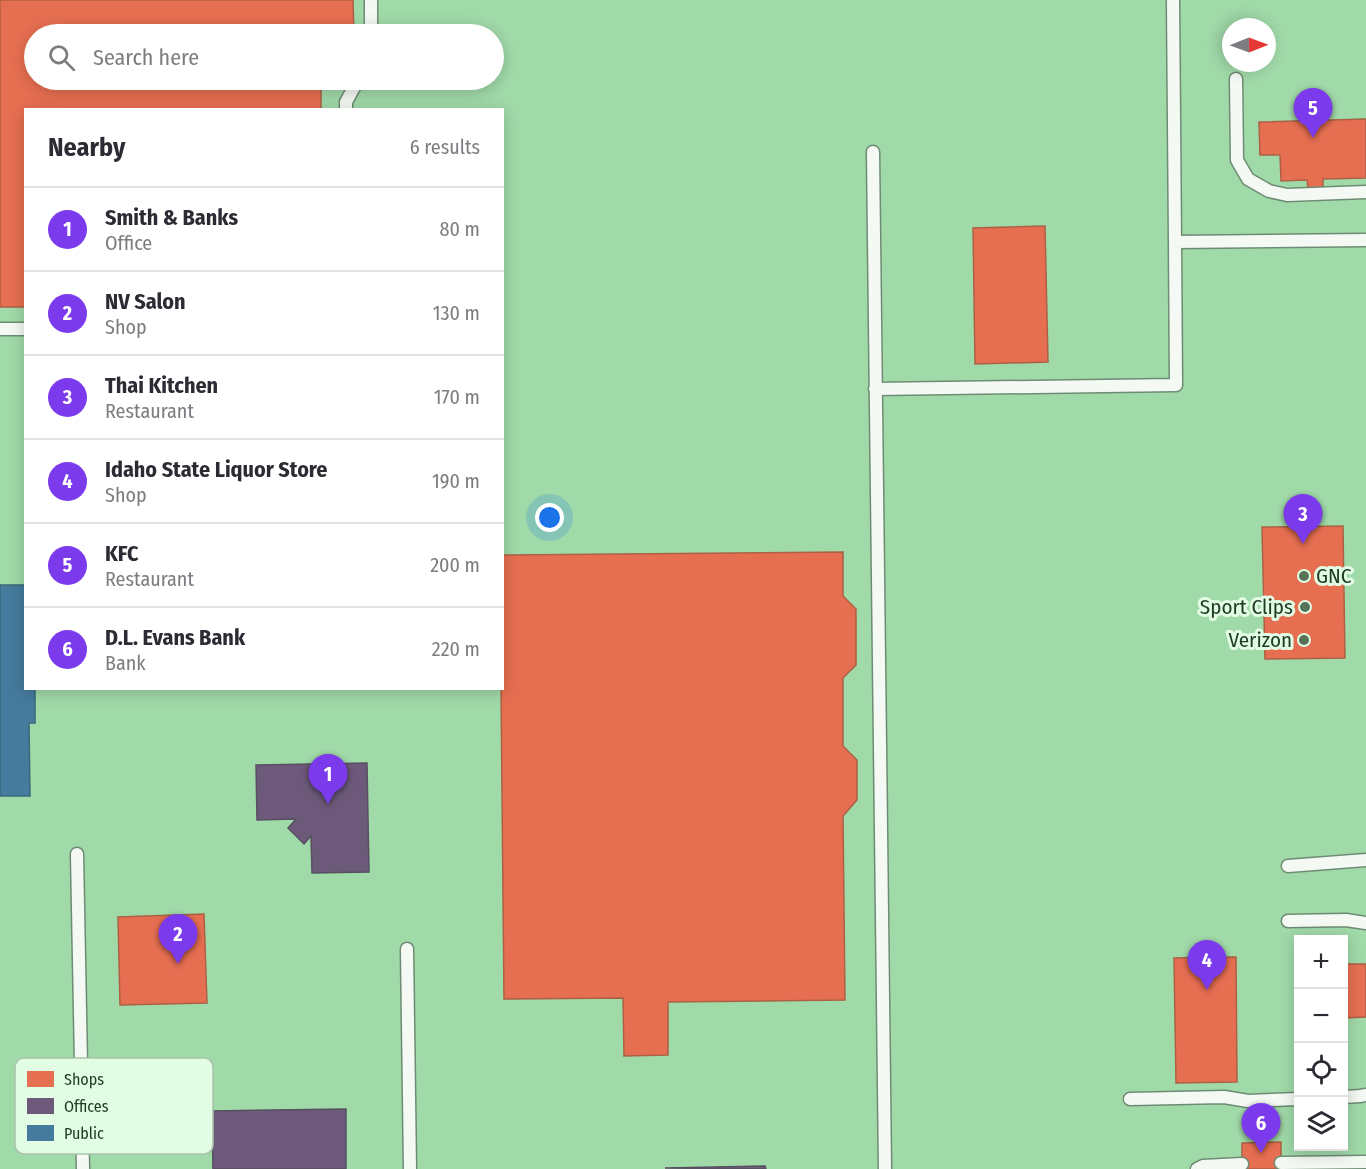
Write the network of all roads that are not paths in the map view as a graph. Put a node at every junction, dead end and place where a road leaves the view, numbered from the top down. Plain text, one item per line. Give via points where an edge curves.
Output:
1 (371, 0) edge
2 (1173, 0) edge
3 (372, 24) edge
4 (1236, 80) dead end
5 (353, 90) edge
6 (346, 108) edge
7 (873, 152) dead end
8 (1366, 192) edge
9 (1366, 240) edge
10 (1175, 242) junction
11 (0, 329) edge
12 (24, 329) edge
13 (875, 389) junction
14 (77, 854) dead end
15 (1366, 860) edge
16 (1288, 866) dead end
17 (1288, 921) dead end
18 (1366, 923) edge
19 (407, 949) dead end
20 (81, 1058) edge
21 (1366, 1095) edge
22 (1348, 1097) edge
23 (1130, 1099) dead end
24 (1294, 1099) edge
25 (83, 1154) edge
26 (1366, 1162) edge
27 (1281, 1163) dead end
28 (1242, 1164) dead end
29 (83, 1169) edge
30 (410, 1169) edge
31 (885, 1169) edge
32 (1197, 1169) edge

1 - 3 lane
2 - 10 lane
4 - 8 lane via 1237,160 1248,179 1269,191 1287,195
5 - 6 lane
7 - 13 lane
9 - 10 lane
10 - 13 lane via 1176,385
11 - 12 lane
13 - 31 lane
14 - 20 lane
15 - 16 lane
17 - 18 lane
19 - 30 lane
21 - 22 lane
23 - 24 lane
25 - 29 lane
26 - 27 lane
28 - 32 lane

